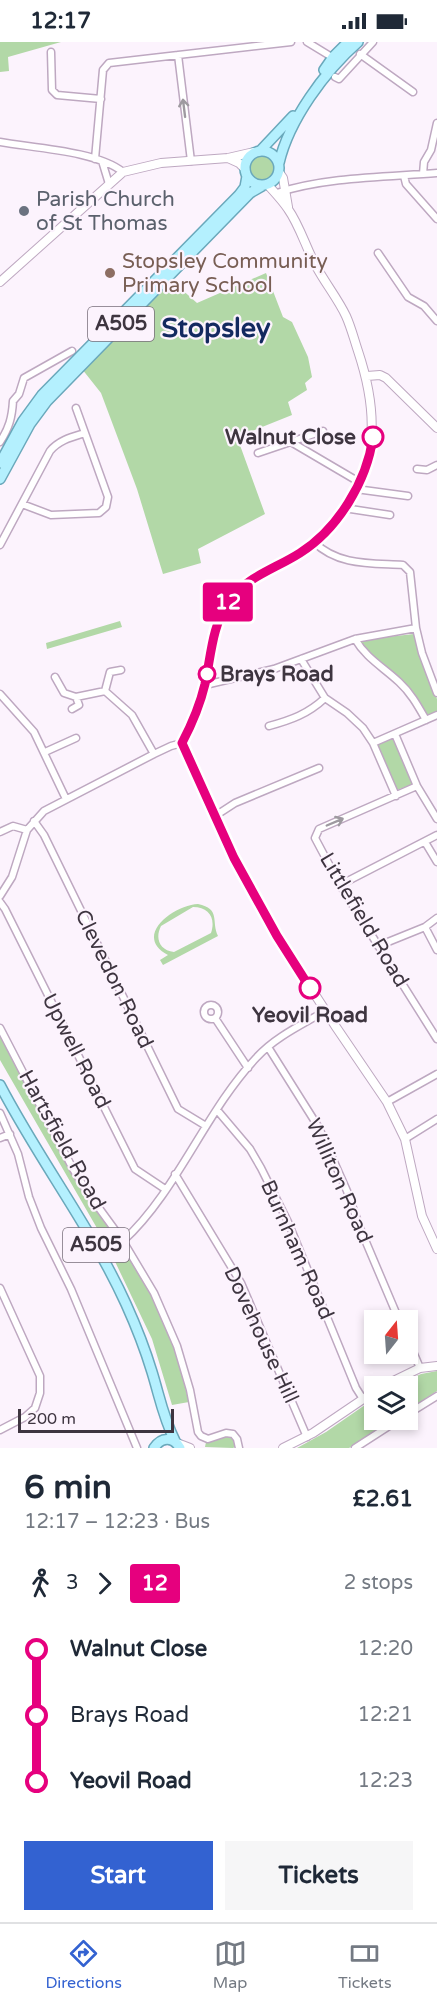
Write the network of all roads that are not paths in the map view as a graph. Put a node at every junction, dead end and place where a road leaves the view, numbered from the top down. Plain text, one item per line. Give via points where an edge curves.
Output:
1 (291, 42) edge
2 (307, 42) edge
3 (348, 42) edge
4 (358, 42) edge
5 (373, 42) edge
6 (51, 52) dead end
7 (360, 54) junction
8 (178, 55) junction
9 (336, 59) junction
10 (335, 77) dead end
11 (413, 92) dead end
12 (101, 99) junction
13 (437, 123) edge
14 (0, 142) edge
15 (258, 151) junction
16 (228, 158) junction
17 (99, 160) junction
18 (191, 161) junction
19 (279, 168) junction
20 (123, 172) junction
21 (246, 173) junction
22 (437, 173) edge
23 (423, 174) junction
24 (404, 176) junction
25 (109, 184) junction
26 (265, 185) junction
27 (286, 190) junction
28 (277, 193) junction
29 (288, 209) junction
30 (437, 219) edge
31 (378, 253) dead end
32 (0, 282) edge
33 (437, 321) edge
34 (72, 351) dead end
35 (367, 376) junction
36 (76, 408) dead end
37 (437, 428) edge
38 (323, 431) dead end
39 (85, 433) junction
40 (0, 442) edge
41 (291, 442) junction
42 (258, 453) dead end
43 (0, 463) edge
44 (437, 465) edge
45 (417, 469) dead end
46 (0, 479) edge
47 (358, 486) junction
48 (408, 496) dead end
49 (22, 504) junction
50 (344, 508) junction
51 (390, 515) dead end
52 (314, 542) junction
53 (0, 545) edge
54 (416, 628) junction
55 (355, 639) junction
56 (301, 659) junction
57 (121, 670) dead end
58 (55, 677) dead end
59 (205, 685) junction
60 (105, 691) junction
61 (437, 692) edge
62 (0, 693) edge
63 (76, 697) junction
64 (325, 698) junction
65 (72, 709) dead end
66 (437, 715) edge
67 (426, 720) junction
68 (268, 726) dead end
69 (395, 734) junction
70 (76, 738) dead end
71 (182, 743) junction
72 (373, 743) junction
73 (45, 752) junction
74 (154, 754) junction
75 (319, 768) dead end
76 (417, 786) junction
77 (396, 796) junction
78 (66, 799) junction
79 (214, 816) junction
80 (437, 819) edge
81 (34, 821) junction
82 (27, 831) junction
83 (0, 832) edge
84 (437, 835) edge
85 (425, 842) junction
86 (437, 862) edge
87 (340, 885) junction
88 (0, 896) edge
89 (0, 902) edge
90 (437, 918) edge
91 (425, 927) junction
92 (378, 946) junction
93 (437, 950) edge
94 (325, 1011) junction
95 (215, 1018) dead end
96 (436, 1023) edge
97 (429, 1027) junction
98 (0, 1028) edge
99 (437, 1039) edge
100 (268, 1047) junction
101 (248, 1068) junction
102 (437, 1074) edge
103 (0, 1085) edge
104 (387, 1102) junction
105 (217, 1110) junction
106 (0, 1113) edge
107 (437, 1119) edge
108 (206, 1126) junction
109 (9, 1134) junction
110 (0, 1138) edge
111 (405, 1139) junction
112 (175, 1174) junction
113 (165, 1189) junction
114 (123, 1241) junction
115 (437, 1249) edge
116 (0, 1288) edge
117 (395, 1310) edge
118 (418, 1363) edge
119 (437, 1366) edge
120 (420, 1368) junction
121 (404, 1376) edge
122 (437, 1396) edge
123 (363, 1399) joint
124 (418, 1408) edge
125 (164, 1417) junction
126 (0, 1430) edge
127 (383, 1430) edge
128 (307, 1437) junction
129 (177, 1444) edge
130 (154, 1447) edge
131 (137, 1448) edge
132 (190, 1448) edge
133 (238, 1448) edge
134 (283, 1448) edge
135 (355, 1448) edge

1 - 8 street
2 - 9 street
3 - 9 main road, A505
4 - 9 main road, A505
5 - 7 street
6 - 12 street via 52,90 57,95
7 - 10 street via 339,79
7 - 11 street
8 - 12 street via 109,63 103,70
18 -> 8 street
9 - 15 main road, A505 via 287,123
9 - 19 main road, A505 via 295,123 281,153
12 - 17 street
13 - 23 street
14 - 17 street
15 - 16 street
15 - 19 main road via 272,154
15 - 21 main road, A505 via 247,159
16 - 18 street
16 - 21 street
17 - 20 street
17 - 25 street
18 - 20 street
19 - 26 main road, A505 via 275,180
19 - 27 street
20 - 25 street
21 - 26 main road via 252,183
21 - 43 main road, A505 via 245,187 238,195 42,395
22 - 23 street
23 - 24 street
24 - 27 street
24 - 30 street via 406,184
25 - 32 street
26 - 28 street
26 - 46 main road, A505 via 250,193 61,385 30,424
27 - 28 street
27 - 29 street
28 - 29 street
29 - 35 street via 346,316
31 - 33 street via 408,297 424,306
34 - 40 street via 24,378
35 - 37 street via 386,378
35 - 47 street via 373,437 371,455
36 - 39 street
38 - 41 street
39 - 49 street via 54,445
39 - 49 street via 108,497 106,507 99,513 51,515
41 - 42 street
41 - 47 street
44 - 45 street
47 - 48 street
47 - 50 street
49 - 53 street
50 - 51 street
50 - 52 street
52 - 54 street via 337,558 408,568
52 - 59 street via 250,580 230,600 217,624
54 - 55 street
54 - 61 street
55 - 56 street
55 - 67 street via 371,660 414,698
56 - 59 street
56 - 64 street
57 - 60 street via 110,672
58 - 63 street via 64,693
59 - 71 street
60 - 63 street
60 - 74 street via 132,715
62 - 73 street via 34,732
63 - 65 street via 79,705
64 - 68 street via 295,719
64 - 72 street via 347,713
66 - 67 street
67 - 69 street
69 - 72 street
69 - 76 street
70 - 73 street
71 - 74 street
71 - 79 street
72 - 77 street
73 - 78 street
74 - 78 street
75 - 79 street via 235,803
76 - 77 street, Littlefield Road
76 - 80 street
87 -> 77 street, Littlefield Road via 315,838 319,829
78 - 81 street
79 - 94 street via 277,936
81 - 82 street
81 - 108 street, Clevedon Road via 178,1109
82 - 83 street via 13,826
82 - 88 street via 12,877
84 - 85 street
85 - 86 street
85 - 87 street
87 - 92 street, Littlefield Road
89 - 113 street, Upwell Road via 135,1169
90 - 91 street
91 - 92 street
91 - 93 street
92 - 97 street, Littlefield Road
94 - 100 street
94 - 104 street
95 - 101 street
96 - 97 street
97 - 99 street, Littlefield Road
98 - 114 street, Hartsfield Road via 73,1168
100 - 101 street
100 - 117 street, Williton Road via 319,1128
101 - 105 street
102 - 104 street
103 - 125 main road, A505 via 92,1237 117,1286 142,1342
104 - 111 street
105 - 108 street
105 - 123 street, Burnham Road via 261,1168
106 - 109 street
107 - 111 street
108 - 112 street
109 - 110 street
109 - 131 street via 41,1228 71,1289
111 - 115 street via 422,1216
112 - 113 street
112 - 128 street, Dovehouse Hill via 241,1283
113 - 114 street via 140,1225
114 - 133 street, Hartsfield Road via 154,1293 177,1346 198,1432 208,1439 233,1434
116 - 126 street via 40,1376 40,1393 35,1408 25,1418
118 - 120 street
119 - 120 street
120 - 121 street
122 - 124 street
123 - 128 street
125 - 129 main road
125 - 130 main road
127 - 135 street
128 - 134 street
129 - 130 main road via 163,1440
129 - 132 street

